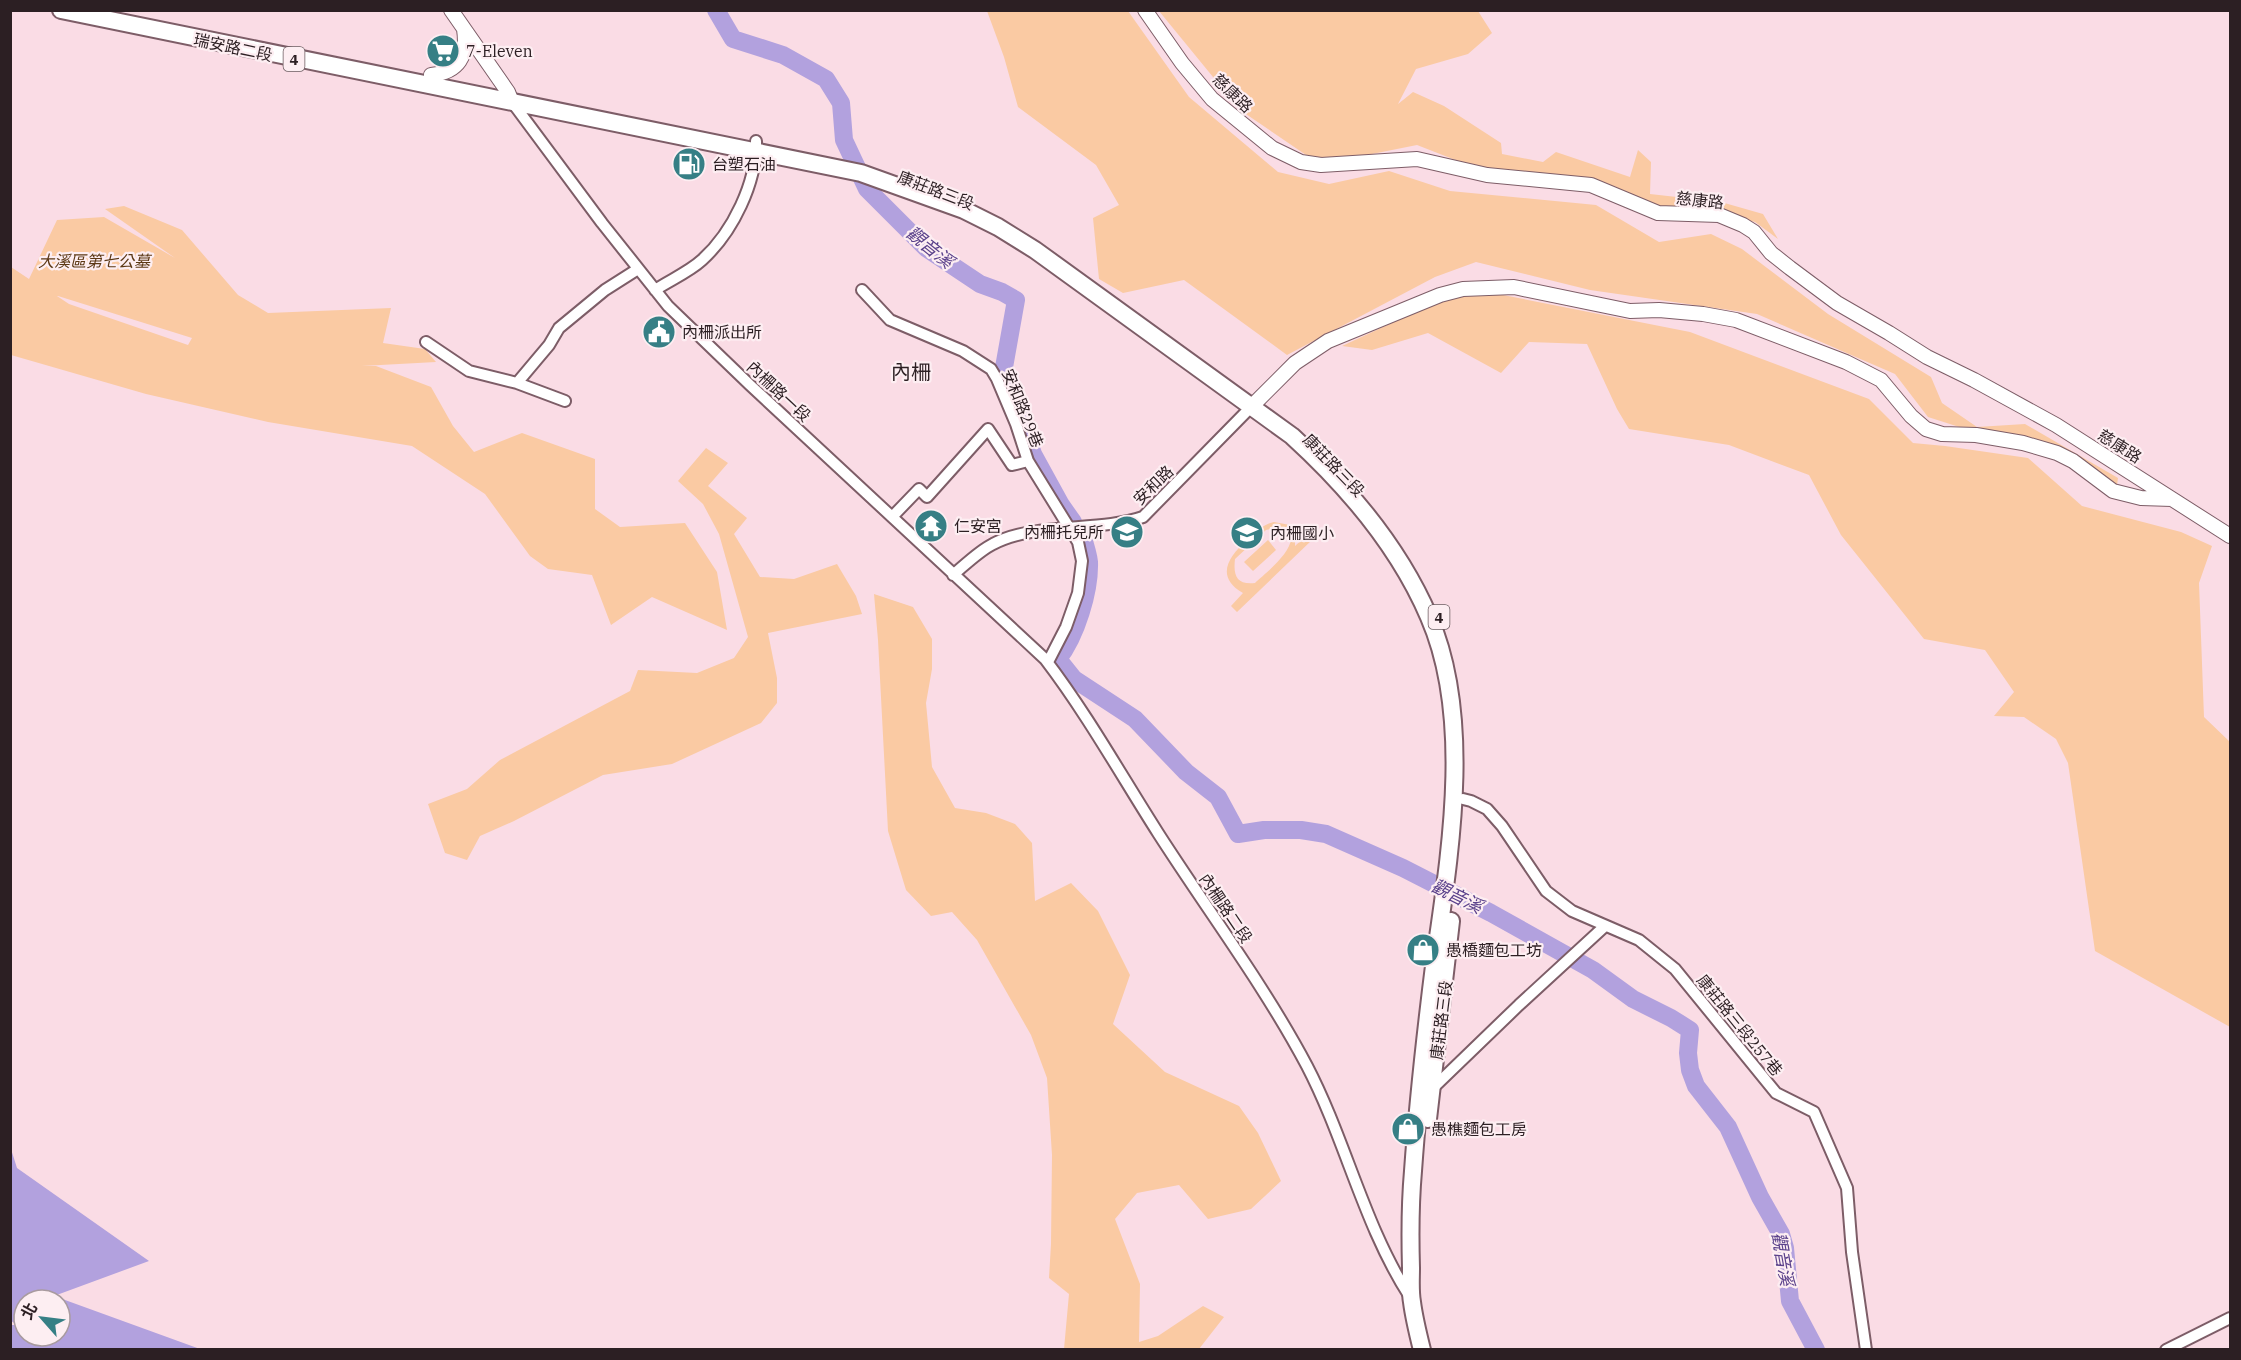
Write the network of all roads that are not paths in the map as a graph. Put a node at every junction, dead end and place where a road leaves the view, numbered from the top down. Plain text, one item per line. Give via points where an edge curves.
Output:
1 (108, 10) edge
2 (451, 10) edge
3 (1145, 10) edge
4 (72, 12) edge
5 (464, 29) junction
6 (432, 75) junction
7 (510, 97) junction
8 (756, 146) junction
9 (638, 268) junction
10 (655, 290) junction
11 (862, 290) dead end
12 (426, 342) dead end
13 (517, 383) junction
14 (564, 401) dead end
15 (1255, 403) junction
16 (1028, 461) junction
17 (2172, 499) junction
18 (892, 517) junction
19 (1069, 528) junction
20 (2230, 536) edge
21 (953, 575) junction
22 (1048, 662) junction
23 (1463, 799) junction
24 (1605, 926) junction
25 (1433, 1088) junction
26 (1412, 1300) junction
27 (2230, 1318) edge
28 (1422, 1350) edge
29 (1429, 1350) edge
30 (1866, 1350) edge
31 (2166, 1350) edge

1 - 6 main road, 瑞安路二段 / 4
2 - 5 street
3 - 17 street, 慈康路 via 1212,99 1272,148 1301,162 1321,165 1417,159 1487,175 1591,185 1658,213 1727,218 1754,232 1771,253 1837,303 1927,357 2056,426
4 - 7 main road, 瑞安路二段 / 4 via 212,43
5 - 6 street via 464,54 457,66 445,74
5 - 7 street
6 - 7 main road, 4
7 - 8 main road, 康莊路三段 / 4
7 - 9 street, 內柵路一段
8 - 10 street via 751,183 732,224 702,260
8 - 15 main road, 康莊路三段 / 4 via 873,172 998,227
9 - 10 street, 內柵路一段
9 - 13 street via 559,328
10 - 18 street, 內柵路一段 via 718,355
11 - 16 street, 安和路29巷 via 890,320 963,351 991,369
12 - 13 street via 469,371
13 - 14 street
15 - 17 street via 1295,363 1328,341 1440,295 1463,289 1514,287 1630,310 1736,320 1846,362 1881,380 1926,429 2023,443 2073,461 2113,491 2140,498
15 - 19 street, 安和路 via 1143,517
15 - 23 main road, 康莊路三段 / 4 via 1307,436 1347,474 1381,516 1423,581 1450,647 1456,674 1462,716
15 - 26 main road, 康莊路三段 / 4 via 1317,459 1371,519 1430,618 1447,680 1455,752 1454,797 1415,1139 1409,1229
16 - 18 street via 1012,465 988,429 927,497 918,489
16 - 19 street, 安和路29巷
17 - 20 street, 慈康路
18 - 21 street, 內柵路一段
19 - 21 street, 安和路 via 993,543
19 - 22 street, 安和路29巷 via 1078,542 1082,561 1078,593
21 - 22 street, 內柵路二段
22 - 26 street, 內柵路二段 via 1308,1067 1392,1270
23 - 24 street, 康莊路三段257巷 via 1487,809 1546,891 1572,911
23 - 25 main road, 康莊路三段 / 4
24 - 25 street
24 - 30 street, 康莊路三段257巷 via 1639,940 1675,969 1776,1093 1814,1112 1847,1188
25 - 29 main road, 康莊路三段 / 4 via 1423,1161 1418,1263
26 - 28 main road, 康莊路三段 / 4
27 - 31 street

